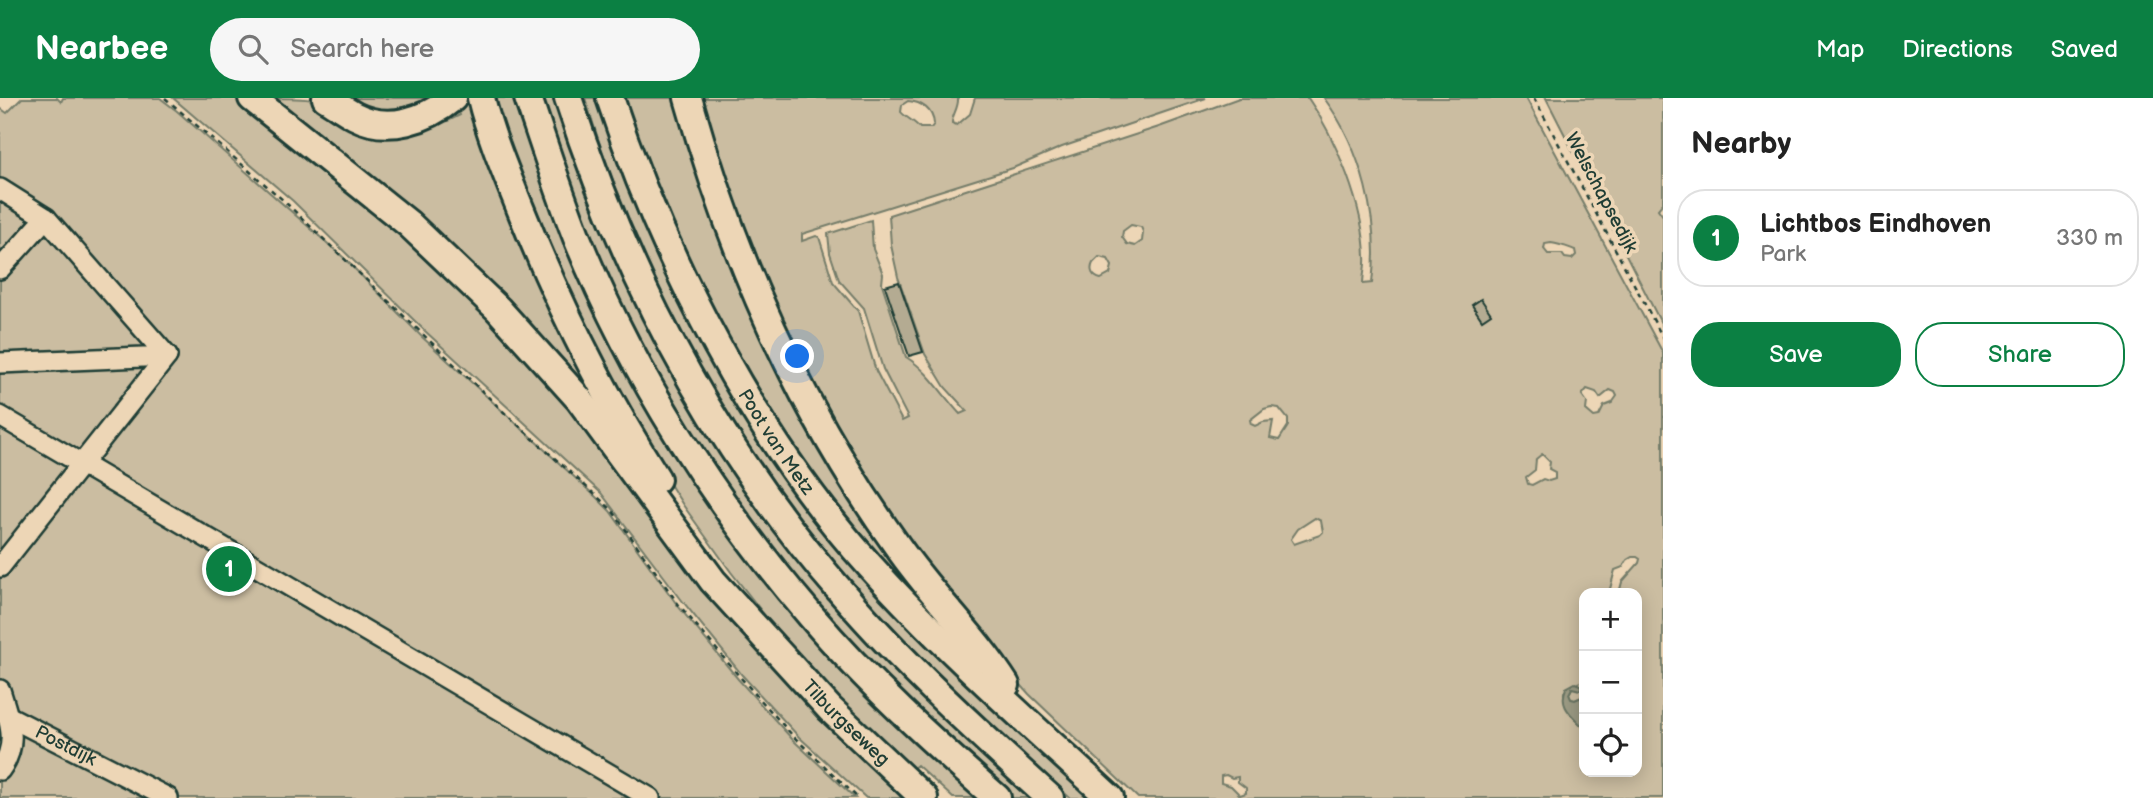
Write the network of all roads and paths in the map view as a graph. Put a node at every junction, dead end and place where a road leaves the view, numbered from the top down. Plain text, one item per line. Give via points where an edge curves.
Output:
1 (165, 98) edge
2 (252, 98) edge
3 (327, 98) edge
4 (453, 98) edge
5 (481, 98) edge
6 (528, 98) edge
7 (568, 98) edge
8 (610, 98) edge
9 (688, 98) edge
10 (1534, 98) edge
11 (0, 189) edge
12 (46, 218) junction
13 (0, 269) edge
14 (1663, 338) edge
15 (167, 356) junction
16 (0, 363) edge
17 (0, 416) edge
18 (83, 464) junction
19 (0, 567) edge
20 (772, 644) junction
21 (0, 690) edge
22 (4, 714) edge
23 (1031, 725) junction
24 (0, 771) edge
25 (168, 798) edge
26 (650, 798) edge
27 (858, 798) edge
28 (924, 798) edge
29 (997, 798) edge
30 (1051, 798) edge
31 (1110, 798) edge

1 - 27 path via 283,200 612,510 680,605 740,677
2 - 20 highway via 410,224 498,309 579,399 708,575
3 - 4 highway via 357,117 386,124 412,121
5 - 20 highway via 539,255 600,383 676,507
6 - 29 highway via 577,238 606,302 655,396 712,486 812,617 867,677
7 - 30 highway via 630,260 673,348 746,468 793,533 895,651
8 - 23 highway, Poot van Metz via 673,258 776,443 869,565
9 - 23 highway via 734,240 788,365 820,424 898,548 999,674
10 - 14 path, Welschapsedijk
11 - 12 street
12 - 13 street
12 - 15 street
15 - 16 street
15 - 18 street
17 - 18 street
18 - 19 street
18 - 26 street
20 - 28 highway, Tilburgseweg via 830,709
21 - 22 street
22 - 24 street via 13,743
22 - 25 street, Postdijk
23 - 31 highway

